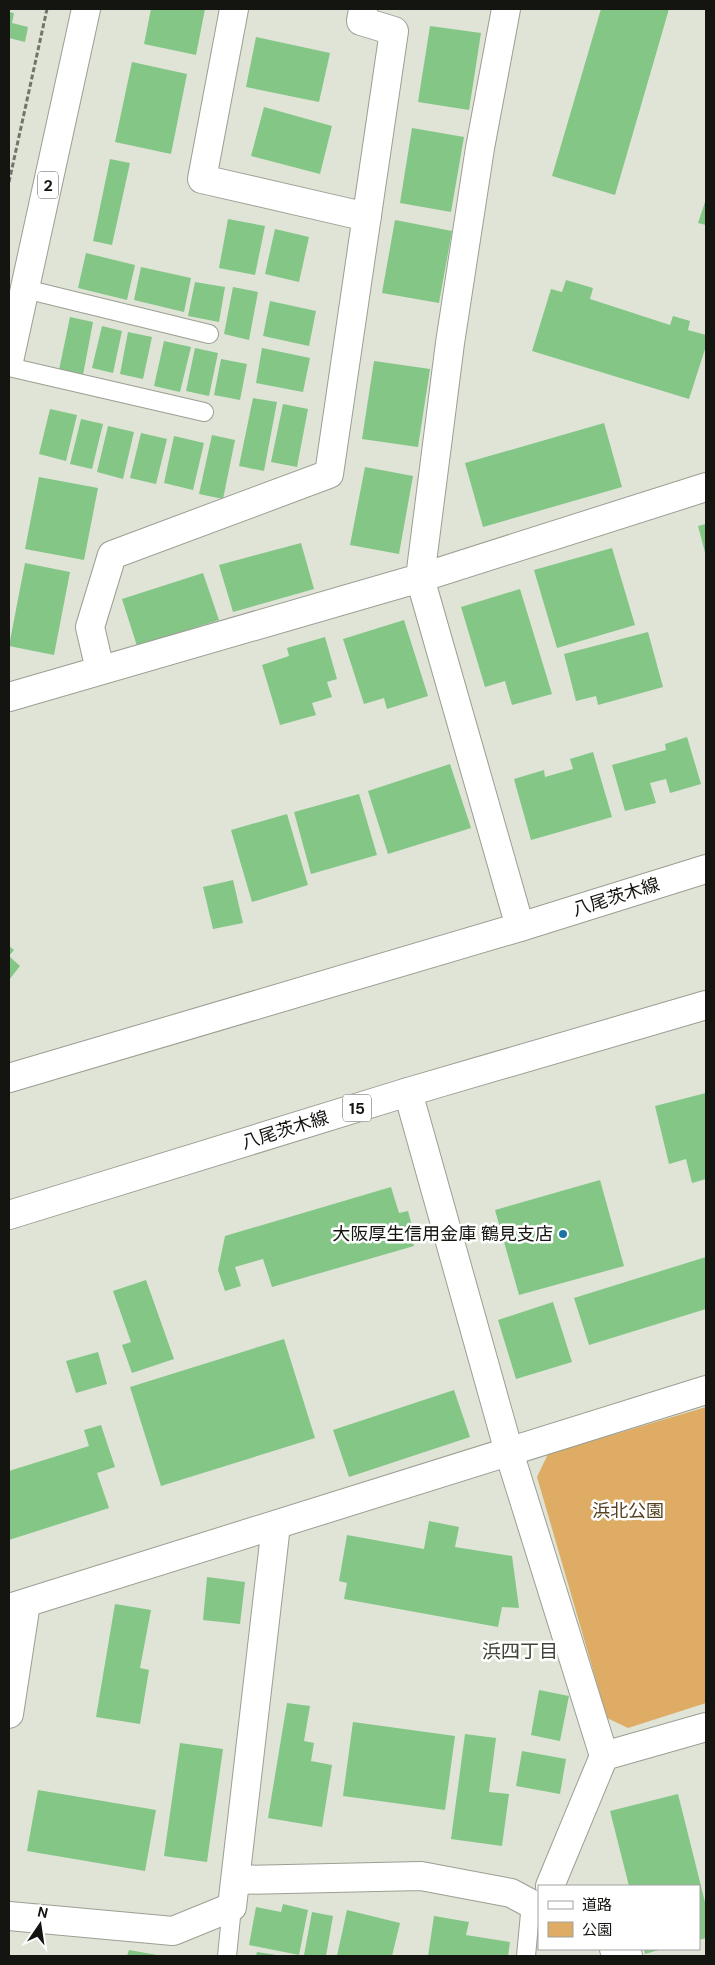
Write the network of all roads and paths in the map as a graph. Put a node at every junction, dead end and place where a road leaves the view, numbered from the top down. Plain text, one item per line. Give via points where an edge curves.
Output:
1 (47, 9) edge
2 (86, 9) edge
3 (234, 9) edge
4 (363, 9) edge
5 (506, 9) edge
6 (9, 182) edge
7 (367, 217) junction
8 (25, 289) junction
9 (209, 334) dead end
10 (9, 361) edge
11 (9, 367) edge
12 (204, 412) dead end
13 (706, 487) edge
14 (420, 578) junction
15 (100, 670) junction
16 (9, 697) edge
17 (706, 869) edge
18 (520, 927) junction
19 (706, 1005) edge
20 (9, 1078) edge
21 (408, 1092) junction
22 (9, 1215) edge
23 (706, 1390) edge
24 (510, 1452) junction
25 (276, 1525) junction
26 (17, 1605) edge
27 (9, 1714) edge
28 (706, 1727) edge
29 (604, 1756) junction
30 (237, 1880) junction
31 (546, 1885) edge
32 (538, 1899) edge
33 (232, 1907) junction
34 (538, 1907) edge
35 (9, 1916) edge
36 (616, 1950) edge
37 (227, 1956) edge
38 (526, 1956) edge
39 (628, 1956) edge

1 - 6 path
2 - 8 street, 2
3 - 7 street via 202,179
4 - 7 street via 361,21 394,31
5 - 14 street via 480,148 450,344
7 - 15 street via 329,474 112,555 90,627
8 - 9 lane
8 - 10 street, 2
11 - 12 lane
13 - 14 street
14 - 15 street
14 - 18 street
15 - 16 street
17 - 18 street, 八尾茨木線
18 - 20 street, 八尾茨木線
19 - 21 street, 八尾茨木線 / 15
21 - 22 street, 八尾茨木線 / 15
21 - 24 street
23 - 24 street
24 - 25 street
24 - 29 street
25 - 26 street
25 - 30 street
26 - 27 street
28 - 29 street
29 - 31 street
30 - 32 street via 421,1876
30 - 33 street
33 - 35 street via 173,1931
33 - 37 lane
34 - 38 lane
36 - 39 street

